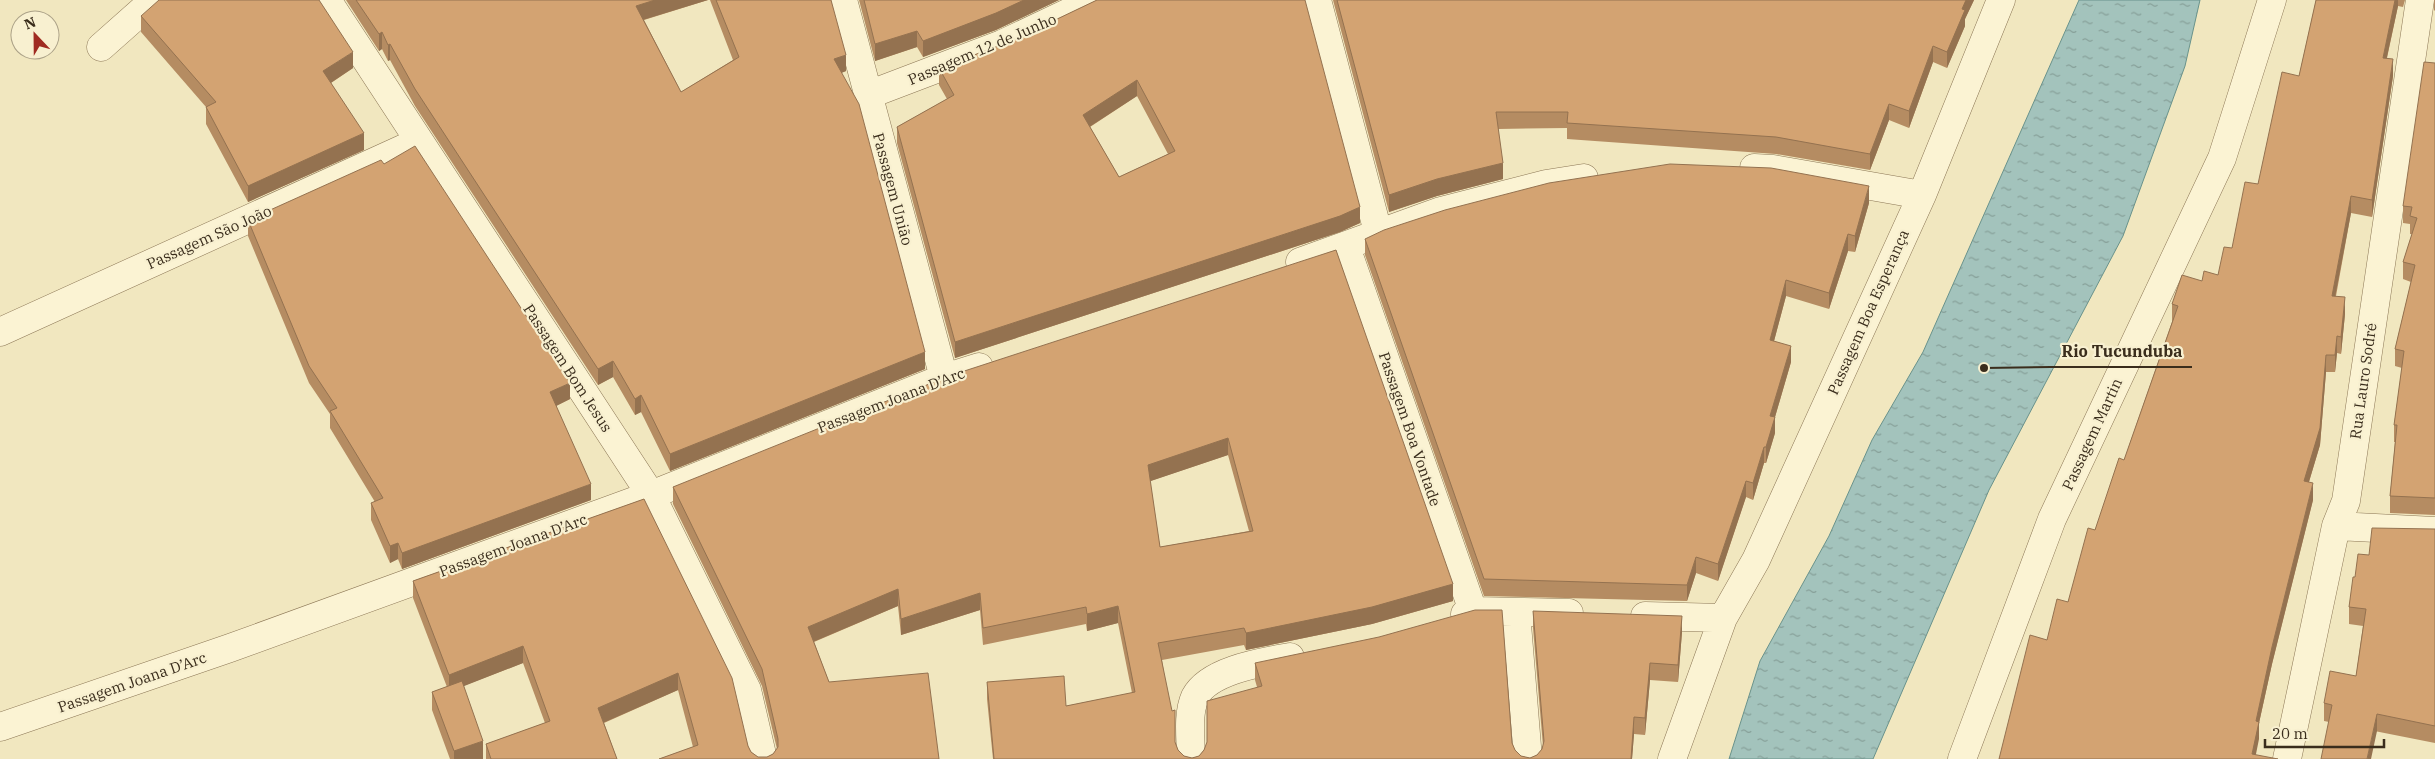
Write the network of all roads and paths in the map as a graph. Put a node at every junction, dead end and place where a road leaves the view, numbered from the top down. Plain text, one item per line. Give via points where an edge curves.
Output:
1 (154, 0) edge
2 (327, 0) edge
3 (843, 0) edge
4 (1096, 0) edge
5 (1317, 0) edge
6 (2001, 0) edge
7 (2272, 0) edge
8 (2420, 0) edge
9 (101, 47) dead end
10 (868, 95) junction
11 (418, 142) junction
12 (1726, 167) edge
13 (1612, 174) edge
14 (1922, 195) junction
15 (1378, 232) junction
16 (1346, 247) junction
17 (1281, 268) edge
18 (0, 332) edge
19 (1000, 360) edge
20 (944, 378) junction
21 (652, 495) junction
22 (2336, 526) junction
23 (2435, 531) edge
24 (1473, 611) junction
25 (1516, 612) junction
26 (1595, 614) edge
27 (1625, 615) edge
28 (1723, 618) junction
29 (1438, 622) edge
30 (1319, 651) edge
31 (0, 727) edge
32 (763, 759) edge
33 (1192, 759) edge
34 (1528, 759) edge
35 (1672, 759) edge
36 (1962, 759) edge
37 (2287, 759) edge

1 - 9 street
2 - 11 street, Passagem Bom Jesus
3 - 10 street, Passagem União
4 - 10 street, Passagem 12 de Junho via 1002,44
5 - 15 street
6 - 14 street, Passagem Boa Esperança
7 - 36 street, Passagem Martin via 2222,158 2052,519
8 - 22 street, Rua Lauro Sodré via 2346,501
10 - 20 street, Passagem União
11 - 18 street, Passagem São João
11 - 21 street, Passagem Bom Jesus
12 - 14 street via 1773,169
13 - 15 street via 1546,184 1442,211
14 - 28 street, Passagem Boa Esperança via 1756,560
15 - 16 street
16 - 17 street
16 - 24 street, Passagem Boa Vontade
19 - 20 street, Passagem Joana D’Arc
20 - 21 street, Passagem Joana D’Arc
21 - 31 street, Passagem Joana D’Arc via 230,648
21 - 32 street, Passagem Bom Jesus via 748,690
22 - 23 street
22 - 37 street, Rua Lauro Sodré
24 - 25 street
24 - 29 street
25 - 26 street
25 - 34 street
27 - 28 street
28 - 35 street, Passagem Boa Esperança
30 - 33 street via 1233,669 1212,681 1196,696 1191,713

